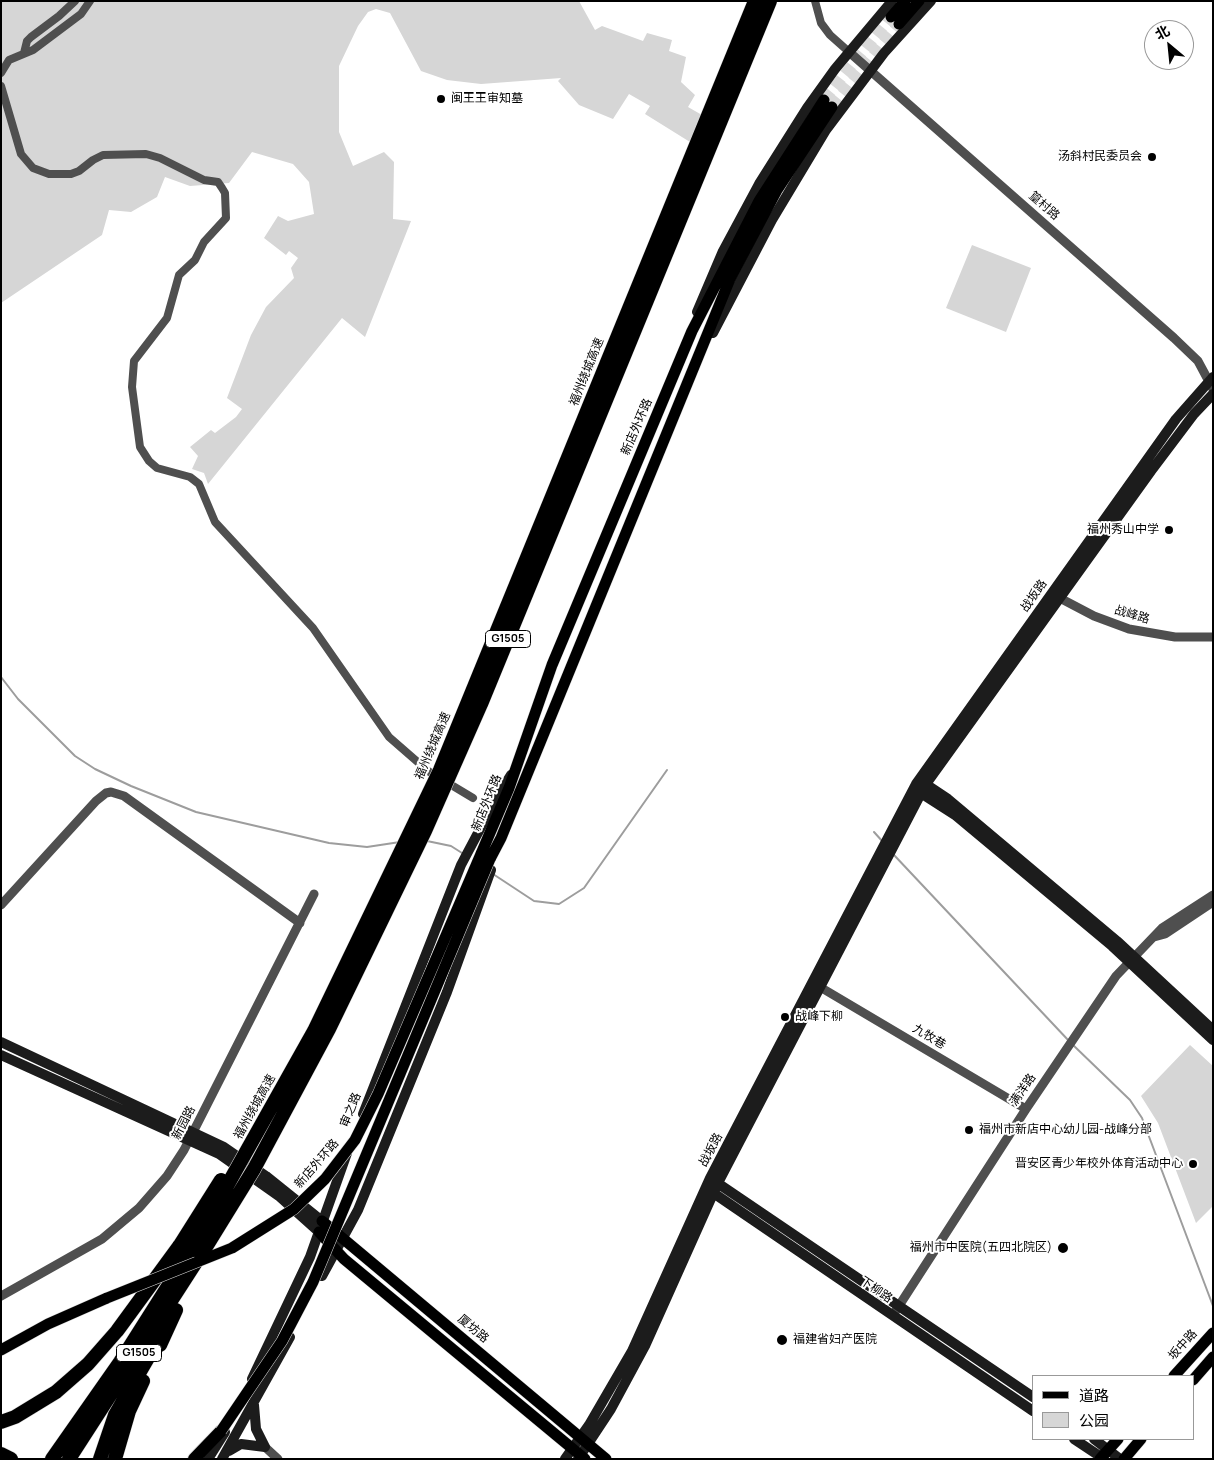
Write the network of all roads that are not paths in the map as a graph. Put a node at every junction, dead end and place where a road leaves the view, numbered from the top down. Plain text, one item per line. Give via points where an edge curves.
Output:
1 (75, 1) edge
2 (90, 1) edge
3 (756, 1) edge
4 (770, 1) edge
5 (815, 1) edge
6 (892, 1) edge
7 (906, 1) edge
8 (919, 1) edge
9 (931, 1) edge
10 (848, 51) junction
11 (24, 53) junction
12 (871, 70) junction
13 (1, 73) edge
14 (1, 86) edge
15 (692, 331) junction
16 (698, 360) junction
17 (1211, 382) edge
18 (1213, 394) edge
19 (1055, 596) junction
20 (1213, 637) edge
21 (515, 769) junction
22 (920, 786) junction
23 (473, 798) dead end
24 (883, 856) junction
25 (488, 858) junction
26 (314, 894) dead end
27 (1213, 895) edge
28 (1213, 902) edge
29 (1, 904) edge
30 (300, 923) junction
31 (1154, 937) junction
32 (1132, 959) junction
33 (820, 987) junction
34 (1213, 1030) edge
35 (1213, 1040) edge
36 (1, 1042) edge
37 (1, 1055) edge
38 (1026, 1109) junction
39 (192, 1135) junction
40 (712, 1186) junction
41 (321, 1227) junction
42 (341, 1237) junction
43 (335, 1248) junction
44 (194, 1252) junction
45 (1, 1296) edge
46 (176, 1310) junction
47 (895, 1312) junction
48 (1213, 1333) edge
49 (1, 1350) edge
50 (1213, 1357) edge
51 (1175, 1375) edge
52 (1194, 1379) edge
53 (1032, 1396) edge
54 (254, 1403) junction
55 (1032, 1410) edge
56 (1, 1422) edge
57 (221, 1431) joint
58 (585, 1440) junction
59 (1076, 1440) edge
60 (1095, 1440) edge
61 (1117, 1440) edge
62 (1140, 1440) edge
63 (265, 1447) junction
64 (1, 1454) edge
65 (72, 1454) edge
66 (579, 1455) edge
67 (1104, 1456) edge
68 (223, 1457) edge
69 (11, 1459) edge
70 (52, 1459) edge
71 (100, 1459) edge
72 (115, 1459) edge
73 (196, 1459) edge
74 (208, 1459) edge
75 (278, 1459) edge
76 (565, 1459) edge
77 (606, 1459) edge
78 (1122, 1459) edge

1 - 11 street via 31,37
2 - 11 street via 81,14 33,50
3 - 44 highway, 福州绕城高速 / G1505, bridge via 440,770 314,1031
4 - 44 highway, 福州绕城高速 / G1505, bridge via 455,765 401,884 254,1169
5 - 10 street via 821,23
6 - 10 main road
7 - 8 main road via 895,20
9 - 12 main road
10 - 12 street, 篁村路
10 - 15 main road via 759,184 723,251 700,303
11 - 13 street via 6,63
12 - 16 main road via 836,115 791,186
12 - 17 street, 篁村路 via 1174,338 1198,361
14 - 23 street via 21,154 33,168 49,174 71,174 103,155 146,154 204,180 218,182 224,190 226,218 204,242 195,260 179,275 167,318 134,361 132,387 140,446 157,468 190,477 199,484 215,522 313,628 389,737 428,771
15 - 16 main road, 新店外环路 via 759,201 828,103 740,260 709,326
15 - 21 main road, 新店外环路 via 552,665
16 - 25 main road, 新店外环路 via 502,838
17 - 19 main road, 战坂路 via 1176,419
18 - 19 main road, 战坂路
19 - 20 street, 战峰路 via 1094,616 1138,631 1176,637
19 - 22 main road, 战坂路
21 - 25 main road, 新店外环路
21 - 41 main road, 审之路 via 496,797 461,866
22 - 24 main road, 战坂路
22 - 32 main road
24 - 33 main road, 战坂路
24 - 40 main road, 战坂路
25 - 42 main road via 487,881 447,992 358,1210
25 - 49 main road, 新店外环路, bridge via 355,1140 326,1179 294,1209 232,1248 87,1306
25 - 57 main road, 新店外环路, bridge via 313,1282 282,1341
26 - 30 street, 新园路
27 - 31 street, 满洋路 via 1162,928
28 - 31 street, 满洋路 via 1165,934
29 - 30 street via 96,801 111,792 124,796
30 - 39 street, 新园路
31 - 32 street, 满洋路
32 - 34 main road
32 - 35 main road
32 - 38 street, 满洋路 via 1116,976
33 - 38 street, 九牧巷
33 - 40 main road, 战坂路
36 - 39 main road
37 - 39 main road
38 - 47 street, 满洋路
39 - 41 main road
39 - 45 street, 新园路 via 157,1189 119,1226 81,1253
40 - 47 main road, 下柳路
40 - 58 main road, 战坂路 via 645,1346 611,1409
41 - 42 main road, 厦坊路
41 - 43 main road
41 - 74 main road, 审之路 via 239,1407
42 - 43 main road
42 - 58 main road, 厦坊路
43 - 54 main road
43 - 66 main road via 344,1259
44 - 46 highway
44 - 56 highway via 88,1364 56,1392
44 - 65 highway, 福州绕城高速 / G1505
44 - 70 highway, 福州绕城高速 / G1505
46 - 71 highway via 115,1415
46 - 72 highway via 130,1411
47 - 53 main road, 下柳路
47 - 55 main road, 下柳路
48 - 51 main road, 坂中路
50 - 52 main road
54 - 63 main road via 256,1429
54 - 68 main road
57 - 73 highway
58 - 66 main road, 战坂路
58 - 77 main road, 厦坊路
59 - 67 main road
60 - 67 main road
61 - 67 main road
62 - 78 main road
63 - 68 main road via 241,1444
63 - 75 street
64 - 69 highway
66 - 76 main road, 战坂路
67 - 78 main road

